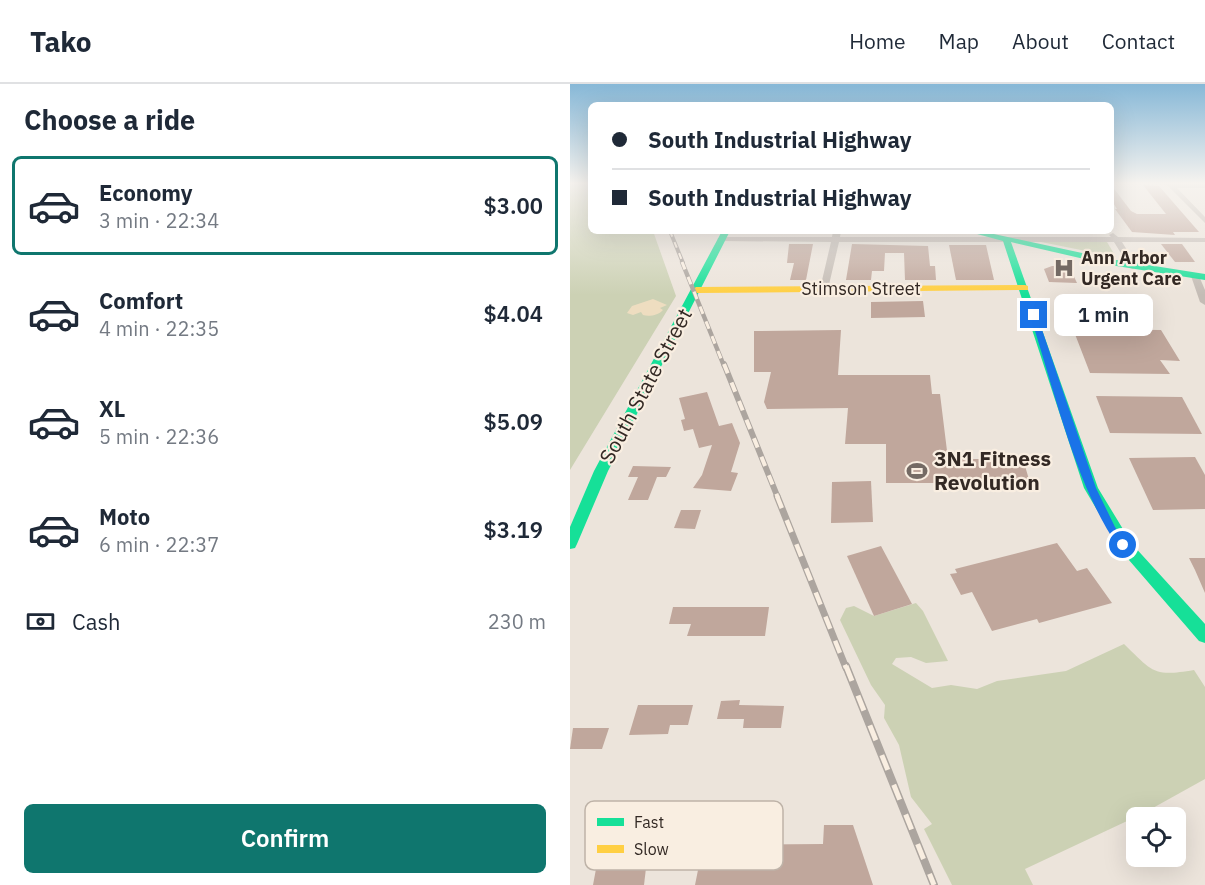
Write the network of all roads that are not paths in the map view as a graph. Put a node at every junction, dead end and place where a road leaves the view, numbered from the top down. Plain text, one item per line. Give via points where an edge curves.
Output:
1 (969, 234) edge
2 (724, 235) edge
3 (836, 235) edge
4 (1003, 235) edge
5 (1114, 235) edge
6 (953, 239) junction
7 (1205, 240) edge
8 (1133, 266) junction
9 (1200, 276) edge
10 (1025, 288) junction
11 (824, 289) junction
12 (696, 290) junction
13 (1205, 302) edge
14 (570, 544) edge
15 (1205, 636) edge

1 - 6 street
2 - 3 street
2 - 12 street, South State Street
3 - 6 street
3 - 11 street
4 - 5 street
4 - 6 street
4 - 8 street
4 - 10 street
5 - 7 street
5 - 8 street
8 - 9 street
9 - 13 street
10 - 11 street, Stimson Street
10 - 15 street via 1091,488 1104,516 1123,545
11 - 12 street, Stimson Street
12 - 14 street, South State Street via 601,471

